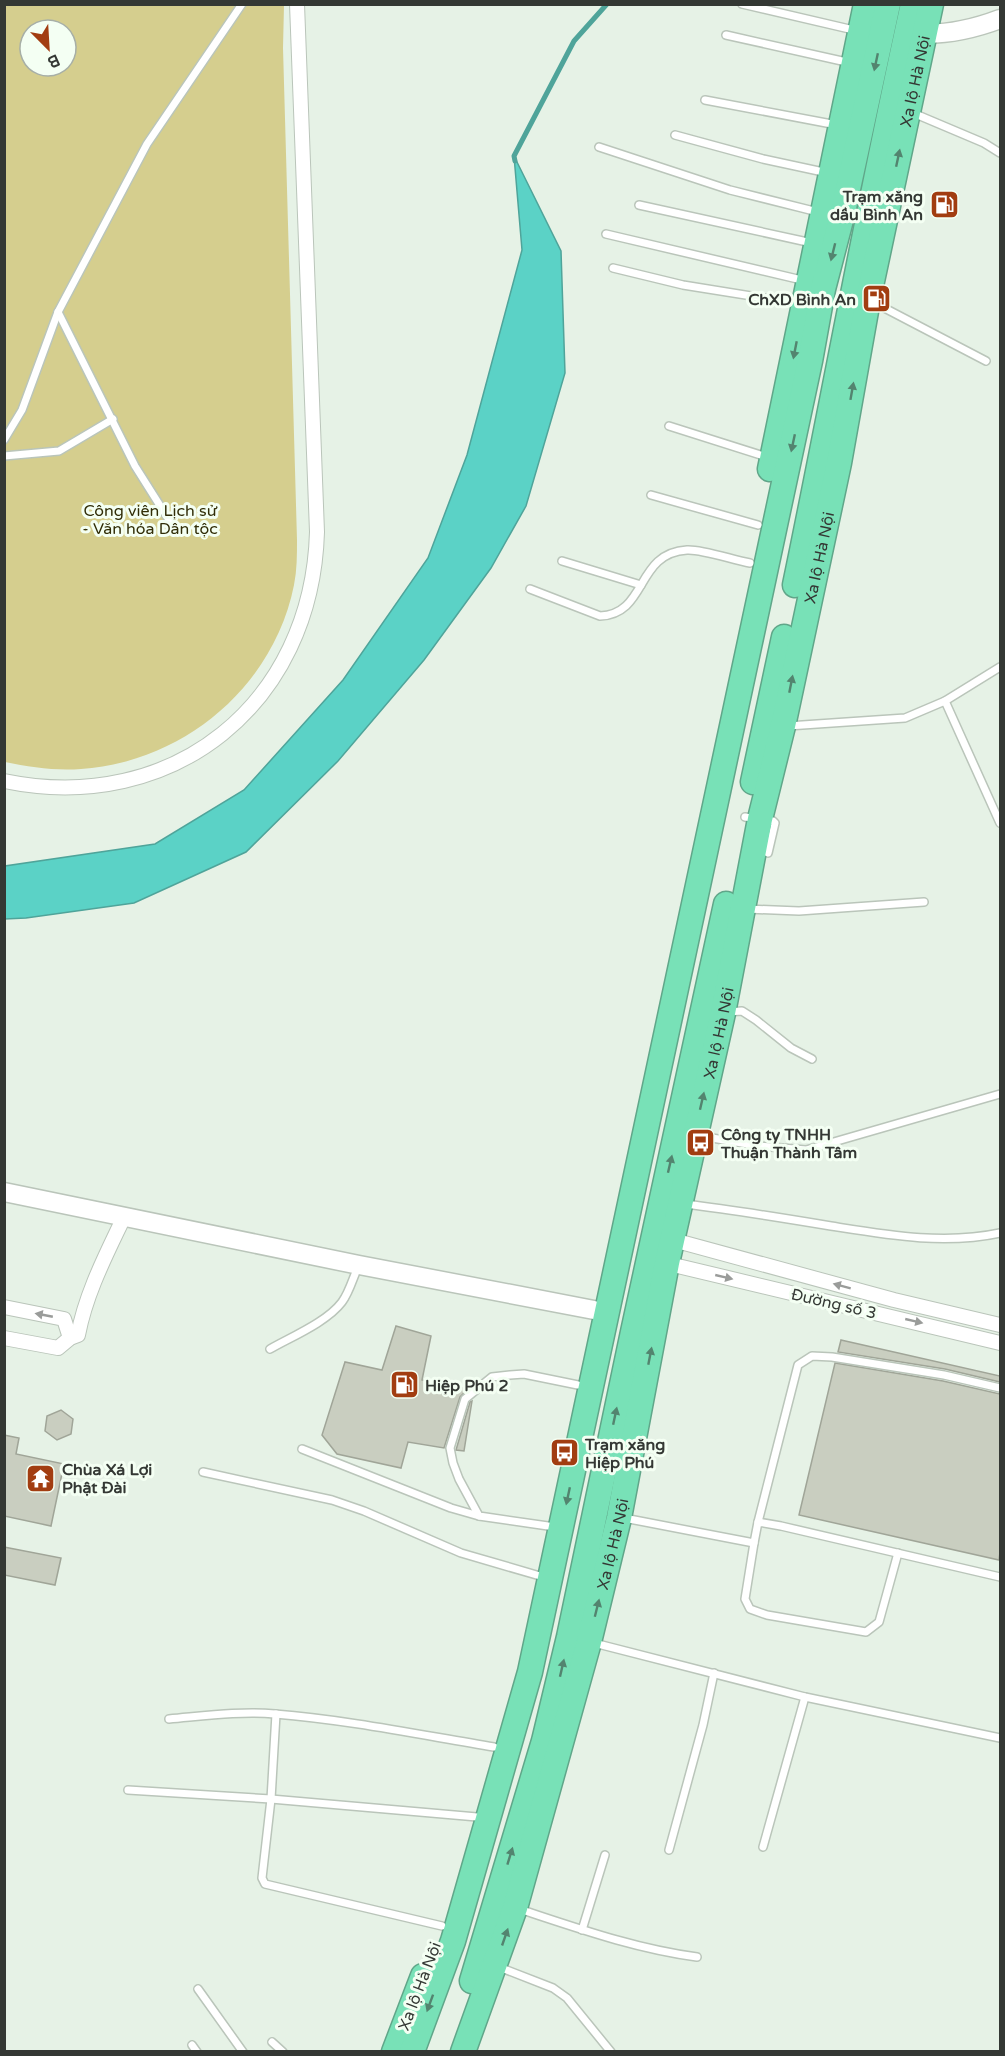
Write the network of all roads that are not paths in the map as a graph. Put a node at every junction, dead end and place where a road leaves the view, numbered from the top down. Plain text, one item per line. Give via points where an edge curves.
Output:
1 (242, 4) edge
2 (297, 4) edge
3 (742, 4) edge
4 (866, 4) edge
5 (888, 4) edge
6 (913, 4) edge
7 (931, 4) edge
8 (1000, 19) edge
9 (860, 32) junction
10 (916, 33) junction
11 (726, 35) dead end
12 (853, 64) junction
13 (705, 100) dead end
14 (900, 107) junction
15 (840, 126) junction
16 (675, 135) dead end
17 (600, 147) dead end
18 (1000, 153) edge
19 (830, 173) junction
20 (639, 205) dead end
21 (830, 211) junction
22 (606, 234) dead end
23 (817, 244) junction
24 (613, 268) dead end
25 (816, 285) junction
26 (861, 295) junction
27 (804, 305) junction
28 (58, 312) junction
29 (986, 361) dead end
30 (113, 419) junction
31 (669, 426) dead end
32 (4, 440) edge
33 (4, 456) edge
34 (772, 459) junction
35 (651, 495) dead end
36 (758, 525) junction
37 (176, 531) dead end
38 (561, 561) dead end
39 (750, 563) junction
40 (641, 585) junction
41 (530, 589) dead end
42 (1000, 667) edge
43 (945, 701) junction
44 (774, 727) junction
45 (4, 781) edge
46 (752, 818) junction
47 (1000, 824) edge
48 (768, 853) dead end
49 (924, 902) dead end
50 (733, 908) junction
51 (714, 1007) junction
52 (812, 1059) dead end
53 (1000, 1094) edge
54 (685, 1134) junction
55 (4, 1192) edge
56 (671, 1202) junction
57 (124, 1217) junction
58 (1000, 1233) edge
59 (661, 1249) junction
60 (358, 1265) junction
61 (4, 1307) edge
62 (601, 1311) junction
63 (1000, 1325) edge
64 (4, 1338) edge
65 (70, 1338) junction
66 (1000, 1342) edge
67 (270, 1349) dead end
68 (578, 1385) junction
69 (1000, 1388) edge
70 (584, 1418) junction
71 (302, 1449) dead end
72 (203, 1472) dead end
73 (479, 1516) junction
74 (607, 1516) junction
75 (758, 1522) junction
76 (559, 1535) junction
77 (754, 1543) junction
78 (898, 1553) junction
79 (540, 1576) junction
80 (1000, 1577) edge
81 (579, 1639) junction
82 (714, 1672) junction
83 (805, 1697) junction
84 (276, 1714) junction
85 (169, 1719) dead end
86 (1000, 1738) edge
87 (494, 1747) junction
88 (128, 1790) dead end
89 (271, 1799) junction
90 (477, 1817) junction
91 (763, 1847) dead end
92 (669, 1850) dead end
93 (604, 1855) dead end
94 (506, 1905) junction
95 (442, 1926) junction
96 (582, 1930) junction
97 (697, 1957) dead end
98 (487, 1962) junction
99 (198, 1989) dead end
100 (272, 2042) dead end
101 (192, 2044) dead end
102 (197, 2052) edge
103 (243, 2052) edge
104 (283, 2052) edge
105 (394, 2052) edge
106 (412, 2052) edge
107 (447, 2052) edge
108 (463, 2052) edge
109 (610, 2052) edge

1 - 28 lane via 147,144
2 - 45 street via 317,532 314,575 300,627 285,660 239,721 179,761 134,777 85,786 35,786
3 - 9 lane
4 - 9 highway, Xa lộ Hà Nội
5 -> 21 highway, Xa lộ Hà Nội
6 - 10 highway, Xa lộ Hà Nội
7 - 10 highway, Xa lộ Hà Nội
8 - 10 street via 962,31
9 - 12 highway, Xa lộ Hà Nội
10 - 14 highway, Xa lộ Hà Nội
11 - 12 lane
12 - 15 highway, Xa lộ Hà Nội
13 - 15 lane
14 - 18 lane
26 -> 14 highway, Xa lộ Hà Nội
15 - 19 highway, Xa lộ Hà Nội
16 - 19 lane
17 - 21 lane via 730,190
19 - 21 highway, Xa lộ Hà Nội
20 - 23 lane
21 - 23 highway, Xa lộ Hà Nội
21 -> 25 highway, Xa lộ Hà Nội
22 - 25 lane
23 - 25 highway, Xa lộ Hà Nội
24 - 27 lane via 682,285
25 - 27 highway, Xa lộ Hà Nội
25 -> 62 highway, Xa lộ Hà Nội via 810,361
26 - 29 lane
44 -> 26 highway, Xa lộ Hà Nội via 838,364
27 -> 34 highway, Xa lộ Hà Nội
28 - 30 lane
28 - 32 lane via 22,410
30 - 33 lane via 59,451
30 - 37 lane via 135,466
31 - 34 lane
34 - 36 highway, Xa lộ Hà Nội
35 - 36 lane
36 - 39 highway, Xa lộ Hà Nội
38 - 40 lane
39 - 40 lane via 688,550 671,553 655,561
39 - 62 highway, Xa lộ Hà Nội
40 - 41 lane via 620,611 600,616
42 - 43 lane
43 - 44 lane via 905,718
43 - 47 lane
44 - 46 highway, Xa lộ Hà Nội
46 - 48 lane via 775,823
46 - 50 highway, Xa lộ Hà Nội
49 - 50 lane via 799,911
50 - 51 highway, Xa lộ Hà Nội
51 - 52 lane via 742,1011
54 -> 51 highway, Xa lộ Hà Nội
53 - 54 lane via 806,1150
56 -> 54 highway, Xa lộ Hà Nội
55 - 57 street
56 - 58 lane via 930,1239
56 - 59 highway, Xa lộ Hà Nội
57 - 60 street
57 - 65 street via 87,1301 78,1335
63 -> 59 street, Đường số 3
59 -> 66 street, Đường số 3
74 -> 59 highway, Xa lộ Hà Nội
60 - 62 street
60 - 67 lane via 342,1302 320,1320
65 -> 61 street via 64,1319
62 - 68 highway, Xa lộ Hà Nội
62 - 70 highway, Xa lộ Hà Nội
64 - 65 street via 58,1348
68 - 70 highway, Xa lộ Hà Nội via 577,1399
68 - 73 lane via 524,1374 492,1377 465,1399 450,1448 459,1479
69 - 75 lane via 944,1375 812,1356 798,1365
70 -> 76 highway, Xa lộ Hà Nội
71 - 73 lane
72 - 79 lane via 332,1500 461,1552
73 - 76 lane
74 - 77 lane
81 -> 74 highway, Xa lộ Hà Nội
75 - 77 lane
75 - 78 lane
76 - 79 highway, Xa lộ Hà Nội
76 -> 106 highway, Xa lộ Hà Nội via 530,1672 453,1941
77 - 78 lane via 745,1599 750,1608 767,1615 866,1632 879,1622
78 - 80 lane
79 - 87 highway, Xa lộ Hà Nội
81 - 82 lane
94 -> 81 highway, Xa lộ Hà Nội via 544,1741
82 - 83 lane
82 - 92 lane
83 - 86 lane
83 - 91 lane
84 - 85 lane
84 - 87 lane via 362,1723
84 - 89 lane
87 - 90 highway, Xa lộ Hà Nội
88 - 89 lane
89 - 90 lane
89 - 95 lane via 262,1878 265,1884
90 - 95 highway, Xa lộ Hà Nội
93 - 96 lane
94 - 96 lane
98 -> 94 highway, Xa lộ Hà Nội
95 - 105 highway, Xa lộ Hà Nội
96 - 97 lane
98 - 107 highway, Xa lộ Hà Nội
98 - 108 highway, Xa lộ Hà Nội
98 - 109 lane via 553,1988 567,1998
99 - 103 lane
100 - 104 lane
101 - 102 lane

